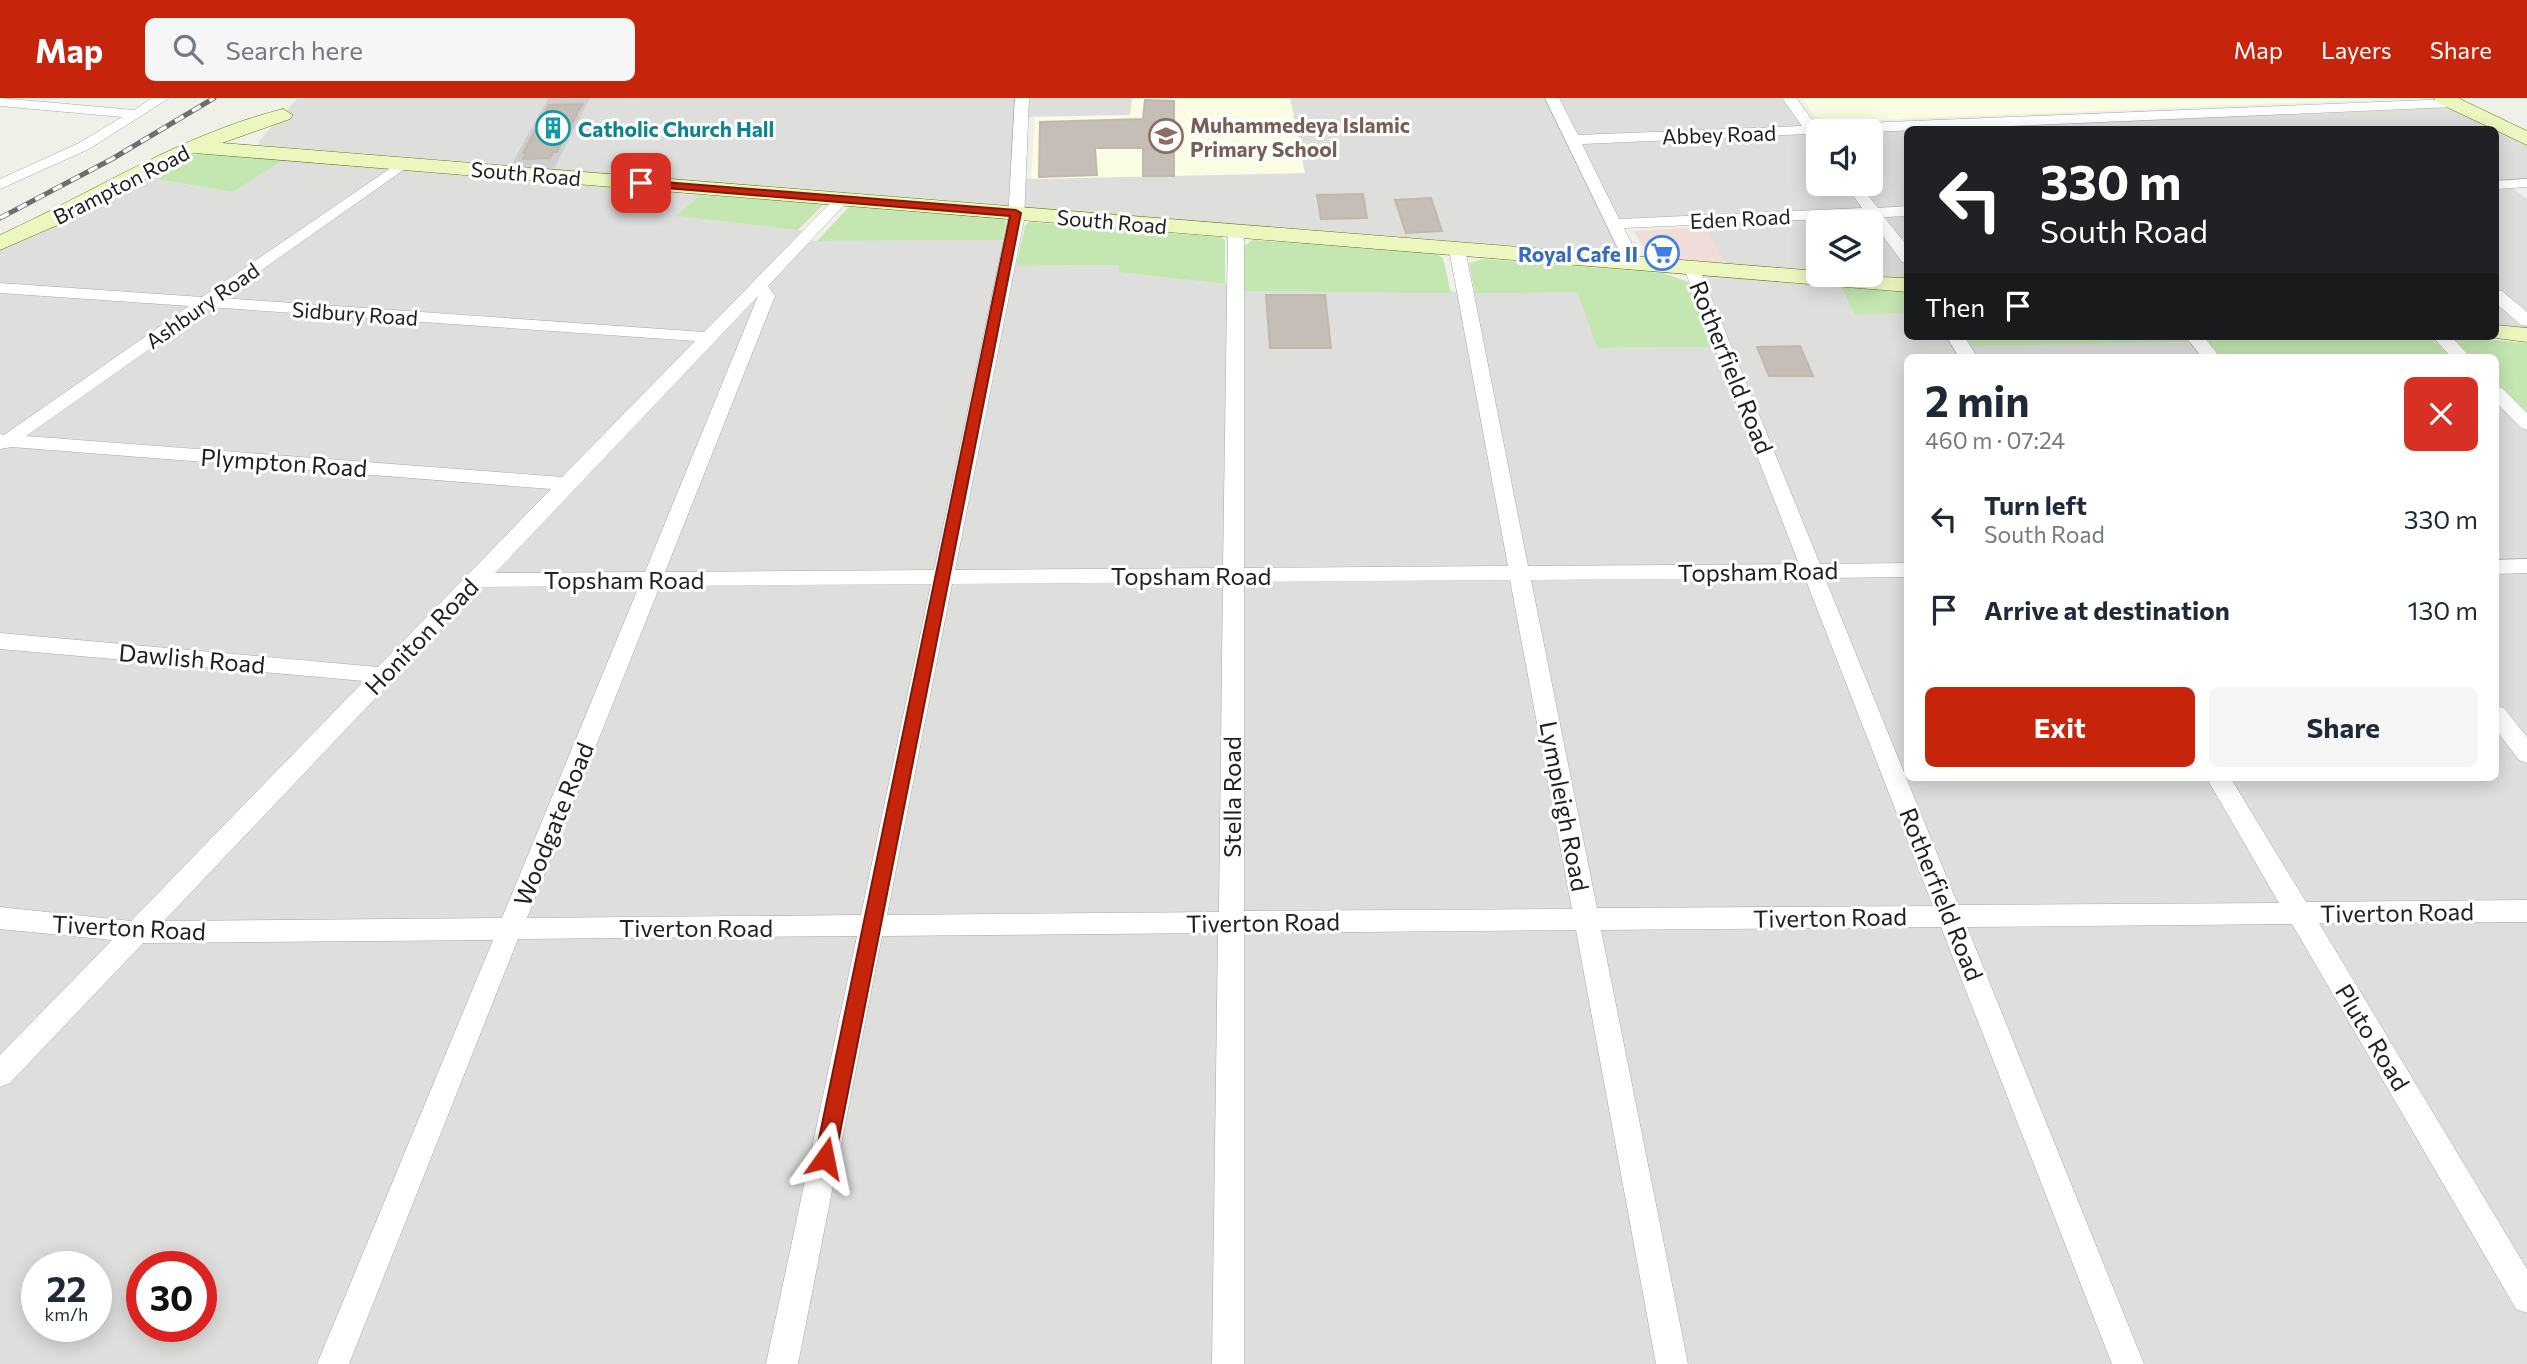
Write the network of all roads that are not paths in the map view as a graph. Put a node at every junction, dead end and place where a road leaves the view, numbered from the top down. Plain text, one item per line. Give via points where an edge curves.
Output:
1 (162, 98) edge
2 (299, 98) edge
3 (1022, 98) edge
4 (1552, 98) edge
5 (1788, 98) edge
6 (2448, 100) edge
7 (0, 102) edge
8 (137, 114) junction
9 (283, 115) junction
10 (2136, 116) junction
11 (1806, 122) edge
12 (1958, 126) edge
13 (2146, 126) edge
14 (1904, 129) edge
15 (1883, 130) edge
16 (1806, 134) edge
17 (2527, 139) edge
18 (1572, 140) junction
19 (191, 147) junction
20 (264, 151) junction
21 (404, 163) junction
22 (2527, 183) edge
23 (0, 185) edge
24 (2502, 185) edge
25 (2527, 198) edge
26 (842, 199) junction
27 (1904, 211) edge
28 (1883, 212) edge
29 (1016, 213) junction
30 (1806, 215) edge
31 (1614, 224) junction
32 (1883, 225) edge
33 (1236, 231) junction
34 (0, 243) edge
35 (1457, 248) junction
36 (1904, 254) edge
37 (1633, 263) junction
38 (1692, 268) junction
39 (759, 285) junction
40 (1904, 285) edge
41 (0, 288) edge
42 (2499, 298) edge
43 (205, 303) junction
44 (2527, 321) edge
45 (2499, 332) edge
46 (2527, 335) edge
47 (709, 337) junction
48 (2197, 340) edge
49 (2445, 340) edge
50 (2209, 354) edge
51 (2458, 354) edge
52 (2499, 395) edge
53 (2527, 424) edge
54 (2, 442) edge
55 (568, 484) junction
56 (2527, 566) edge
57 (2499, 567) edge
58 (1814, 570) junction
59 (1904, 570) edge
60 (1521, 573) junction
61 (1233, 575) junction
62 (944, 577) junction
63 (651, 579) junction
64 (475, 580) junction
65 (0, 641) edge
66 (383, 675) junction
67 (2499, 718) edge
68 (2527, 754) edge
69 (2220, 781) edge
70 (2527, 911) edge
71 (2300, 913) junction
72 (1951, 916) junction
73 (0, 918) edge
74 (1586, 919) junction
75 (1231, 922) junction
76 (873, 925) junction
77 (512, 928) junction
78 (135, 932) junction
79 (0, 1074) edge
80 (2527, 1298) edge
81 (333, 1364) edge
82 (782, 1364) edge
83 (1228, 1364) edge
84 (1672, 1364) edge
85 (2128, 1364) edge

1 - 8 street
2 - 9 street
3 - 29 street
4 - 18 street
5 - 11 street
6 - 10 street, Abbey Road
6 - 17 street
7 - 8 street
8 - 23 street via 84,146
9 - 19 street, Brampton Road
9 - 20 street via 259,141
10 - 12 street, Abbey Road
10 - 13 street
14 - 15 street, Abbey Road
16 - 18 street, Abbey Road
18 - 31 street
19 - 20 street, South Road
19 - 34 street, Brampton Road
20 - 21 street, South Road
21 - 26 street, South Road
21 - 43 street, Ashbury Road
22 - 24 street
24 - 25 street
26 - 29 street, South Road
26 - 39 street, Honiton Road
27 - 28 street, Eden Road
29 - 33 street, South Road
29 - 62 street
30 - 31 street, Eden Road
31 - 37 street
32 - 36 street
33 - 35 street, South Road
33 - 61 street, Stella Road
35 - 37 street, South Road
35 - 60 street, Lympleigh Road
37 - 38 street, South Road
38 - 40 street, South Road
38 - 58 street, Rotherfield Road
39 - 47 street, Honiton Road
39 - 63 street, Woodgate Road via 767,296
41 - 43 street, Sidbury Road
42 - 44 street
43 - 47 street, Sidbury Road
43 - 54 street, Ashbury Road
45 - 46 street
47 - 55 street, Honiton Road
48 - 50 street
49 - 51 street
52 - 53 street
54 - 55 street, Plympton Road
55 - 64 street, Honiton Road
56 - 57 street
58 - 59 street, Topsham Road
58 - 60 street, Topsham Road
58 - 72 street, Rotherfield Road
60 - 61 street, Topsham Road
60 - 74 street, Lympleigh Road
61 - 62 street, Topsham Road
61 - 75 street, Stella Road
62 - 63 street, Topsham Road
62 - 76 street
63 - 64 street, Topsham Road
63 - 77 street, Woodgate Road
64 - 66 street, Honiton Road
65 - 66 street, Dawlish Road
66 - 78 street, Honiton Road
67 - 68 street
69 - 71 street, Pluto Road
70 - 71 street, Tiverton Road
71 - 72 street, Tiverton Road
71 - 80 street, Pluto Road
72 - 74 street, Tiverton Road
72 - 85 street, Rotherfield Road
73 - 78 street, Tiverton Road
74 - 75 street, Tiverton Road
74 - 84 street, Lympleigh Road
75 - 76 street, Tiverton Road
75 - 83 street, Stella Road
76 - 77 street, Tiverton Road
76 - 82 street
77 - 78 street, Tiverton Road
77 - 81 street, Woodgate Road
78 - 79 street, Honiton Road

